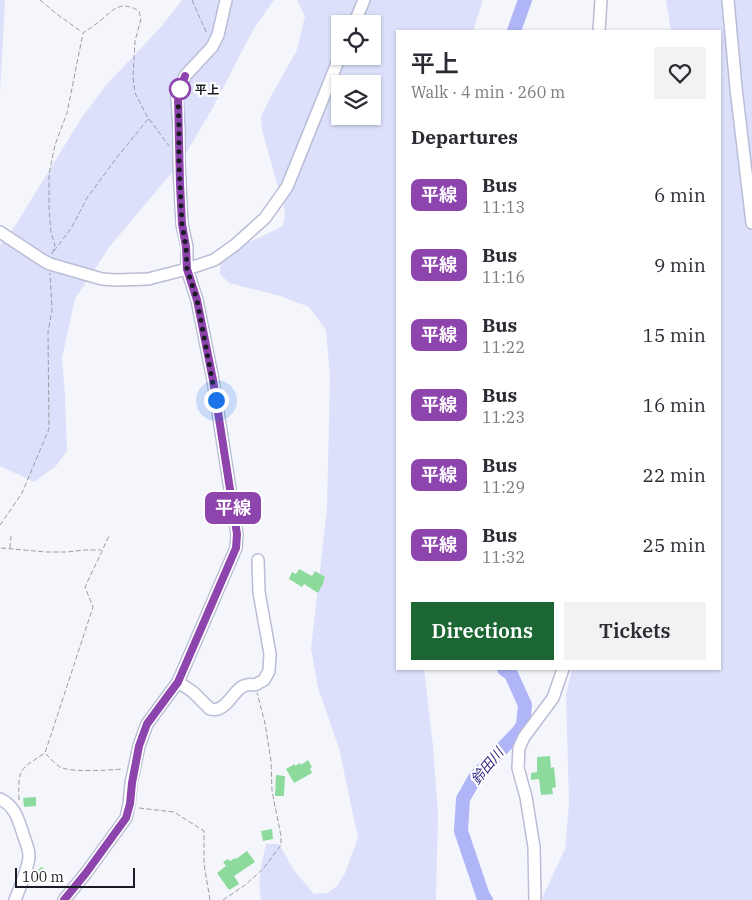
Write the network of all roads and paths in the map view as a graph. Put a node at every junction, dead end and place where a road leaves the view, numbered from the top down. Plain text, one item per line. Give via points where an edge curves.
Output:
1 (40, 0) edge
2 (192, 0) edge
3 (226, 0) edge
4 (364, 0) edge
5 (601, 0) edge
6 (728, 0) edge
7 (358, 15) edge
8 (599, 30) edge
9 (83, 32) junction
10 (212, 47) junction
11 (336, 65) edge
12 (149, 118) junction
13 (170, 147) dead end
14 (752, 223) edge
15 (0, 232) edge
16 (47, 263) junction
17 (187, 269) junction
18 (0, 525) edge
19 (11, 536) dead end
20 (109, 536) dead end
21 (1, 548) edge
22 (10, 549) junction
23 (102, 550) junction
24 (258, 560) dead end
25 (563, 670) edge
26 (178, 682) junction
27 (255, 685) junction
28 (45, 753) junction
29 (134, 768) junction
30 (0, 799) edge
31 (19, 803) dead end
32 (128, 809) junction
33 (15, 900) edge
34 (64, 900) edge
35 (210, 900) edge
36 (223, 900) edge
37 (535, 900) edge

1 - 9 path
2 - 10 path
3 - 10 street
4 - 7 street
5 - 8 street
6 - 14 street
9 - 12 path via 120,5 130,5 138,11 141,19 135,41 133,77 135,93
9 - 12 path via 49,174 49,209 55,246 52,253 72,227 87,198
10 - 17 street via 185,76 178,97 182,224
11 - 17 street via 287,186 265,218 214,260
12 - 13 path
15 - 16 street
16 - 17 street via 116,280 148,279
16 - 18 path via 52,310 48,332 49,429 22,493
17 - 26 street via 197,300 213,380 237,534 236,548
19 - 22 path
20 - 23 path
21 - 22 path
22 - 23 path via 46,552
23 - 28 path via 84,586 93,607
24 - 27 street via 259,592 270,654 267,676
25 - 37 street via 553,698 519,748 518,768 534,847
26 - 27 street via 210,710 218,710 242,686
26 - 29 street via 147,724
27 - 36 path via 265,723 281,845 264,869
28 - 29 path via 58,766 67,769
28 - 31 path via 24,766 19,777
29 - 32 street
30 - 33 street via 18,818 29,850 30,857
32 - 34 street via 126,818
32 - 35 path via 174,812 204,831 204,864

